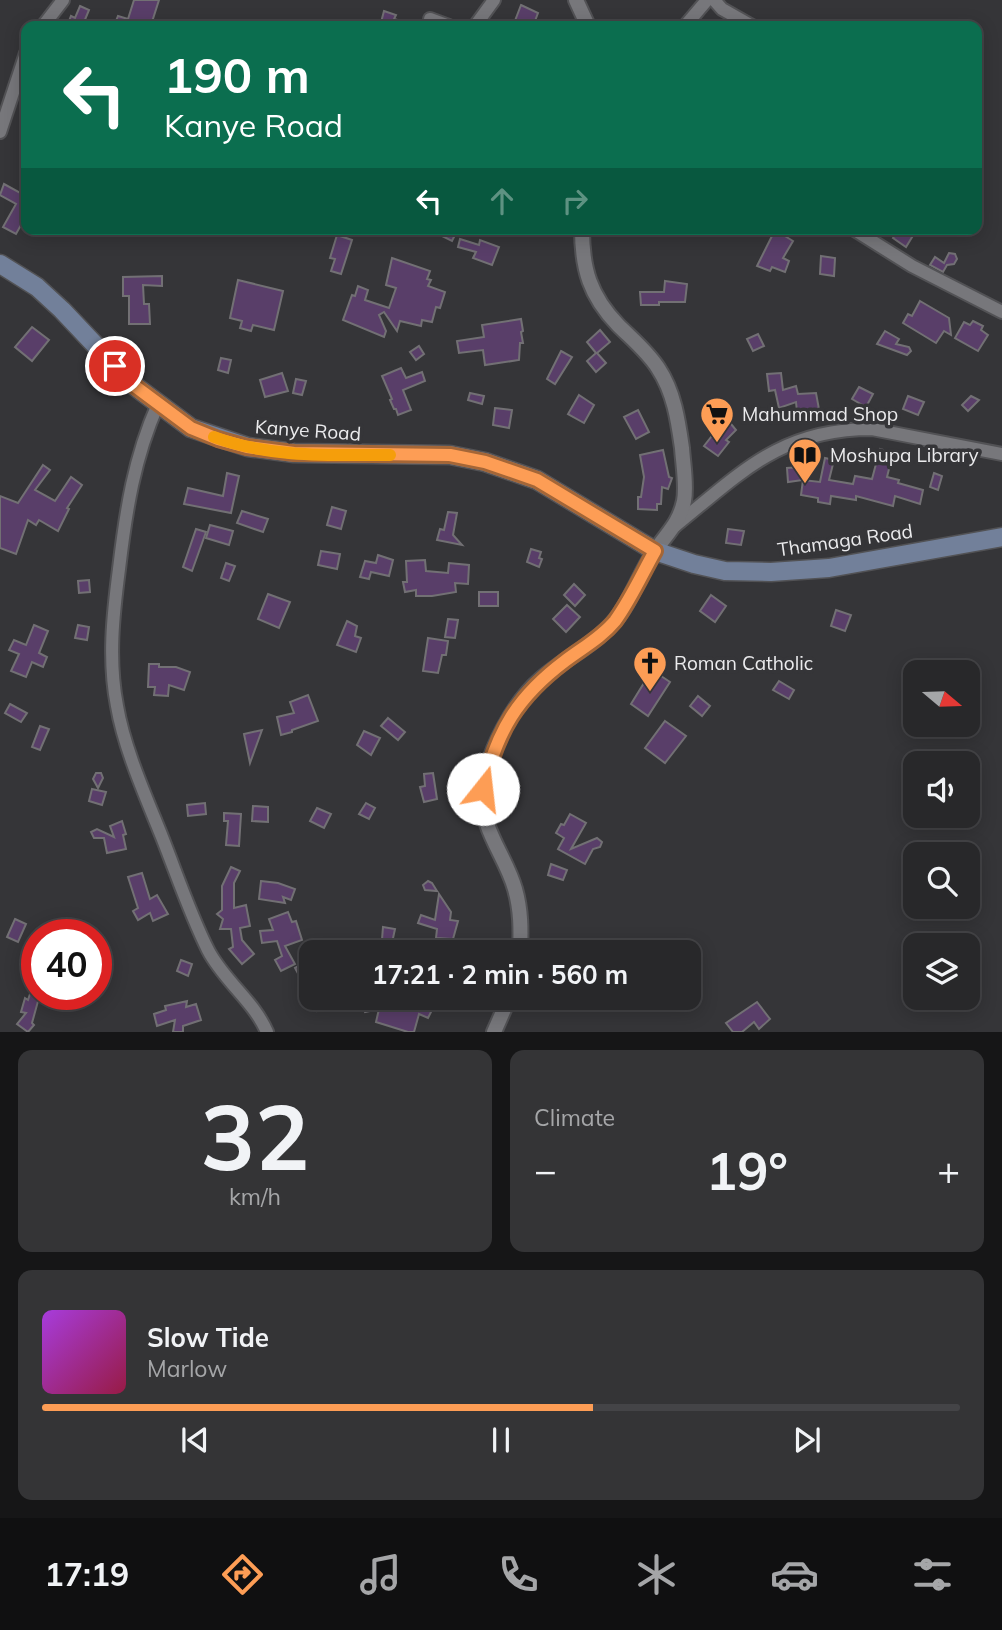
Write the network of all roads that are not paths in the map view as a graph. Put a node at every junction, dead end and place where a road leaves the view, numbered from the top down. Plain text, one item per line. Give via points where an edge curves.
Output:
1 (63, 0) edge
2 (494, 0) edge
3 (707, 0) edge
4 (714, 0) edge
5 (575, 2) edge
6 (430, 19) dead end
7 (47, 21) edge
8 (435, 21) edge
9 (479, 21) edge
10 (585, 21) edge
11 (689, 21) edge
12 (743, 21) edge
13 (21, 68) edge
14 (0, 132) edge
15 (582, 235) edge
16 (863, 235) edge
17 (0, 264) edge
18 (1002, 312) edge
19 (158, 404) junction
20 (1002, 454) edge
21 (675, 526) junction
22 (1002, 537) edge
23 (655, 551) junction
24 (520, 940) edge
25 (504, 1010) edge
26 (267, 1031) edge
27 (494, 1031) edge

1 - 7 street
2 - 9 street
3 - 11 street
4 - 12 street
5 - 10 street
6 - 8 street
13 - 14 street
15 - 21 street via 585,268 596,297 658,368 671,392 684,486
16 - 18 street
17 - 19 main road, Kanye Road via 37,287 132,384
19 - 23 main road, Kanye Road via 191,428 247,447 294,453 450,455 485,462 537,480
19 - 26 street via 134,470 121,554 112,625 117,707 147,800 204,941
20 - 21 street via 872,429 814,435 764,456
21 - 23 street
22 - 23 main road, Thamaga Road via 829,568 771,572 725,571
23 - 24 street via 614,621 597,639 539,680 518,706 489,765 482,812 515,890
25 - 27 street

